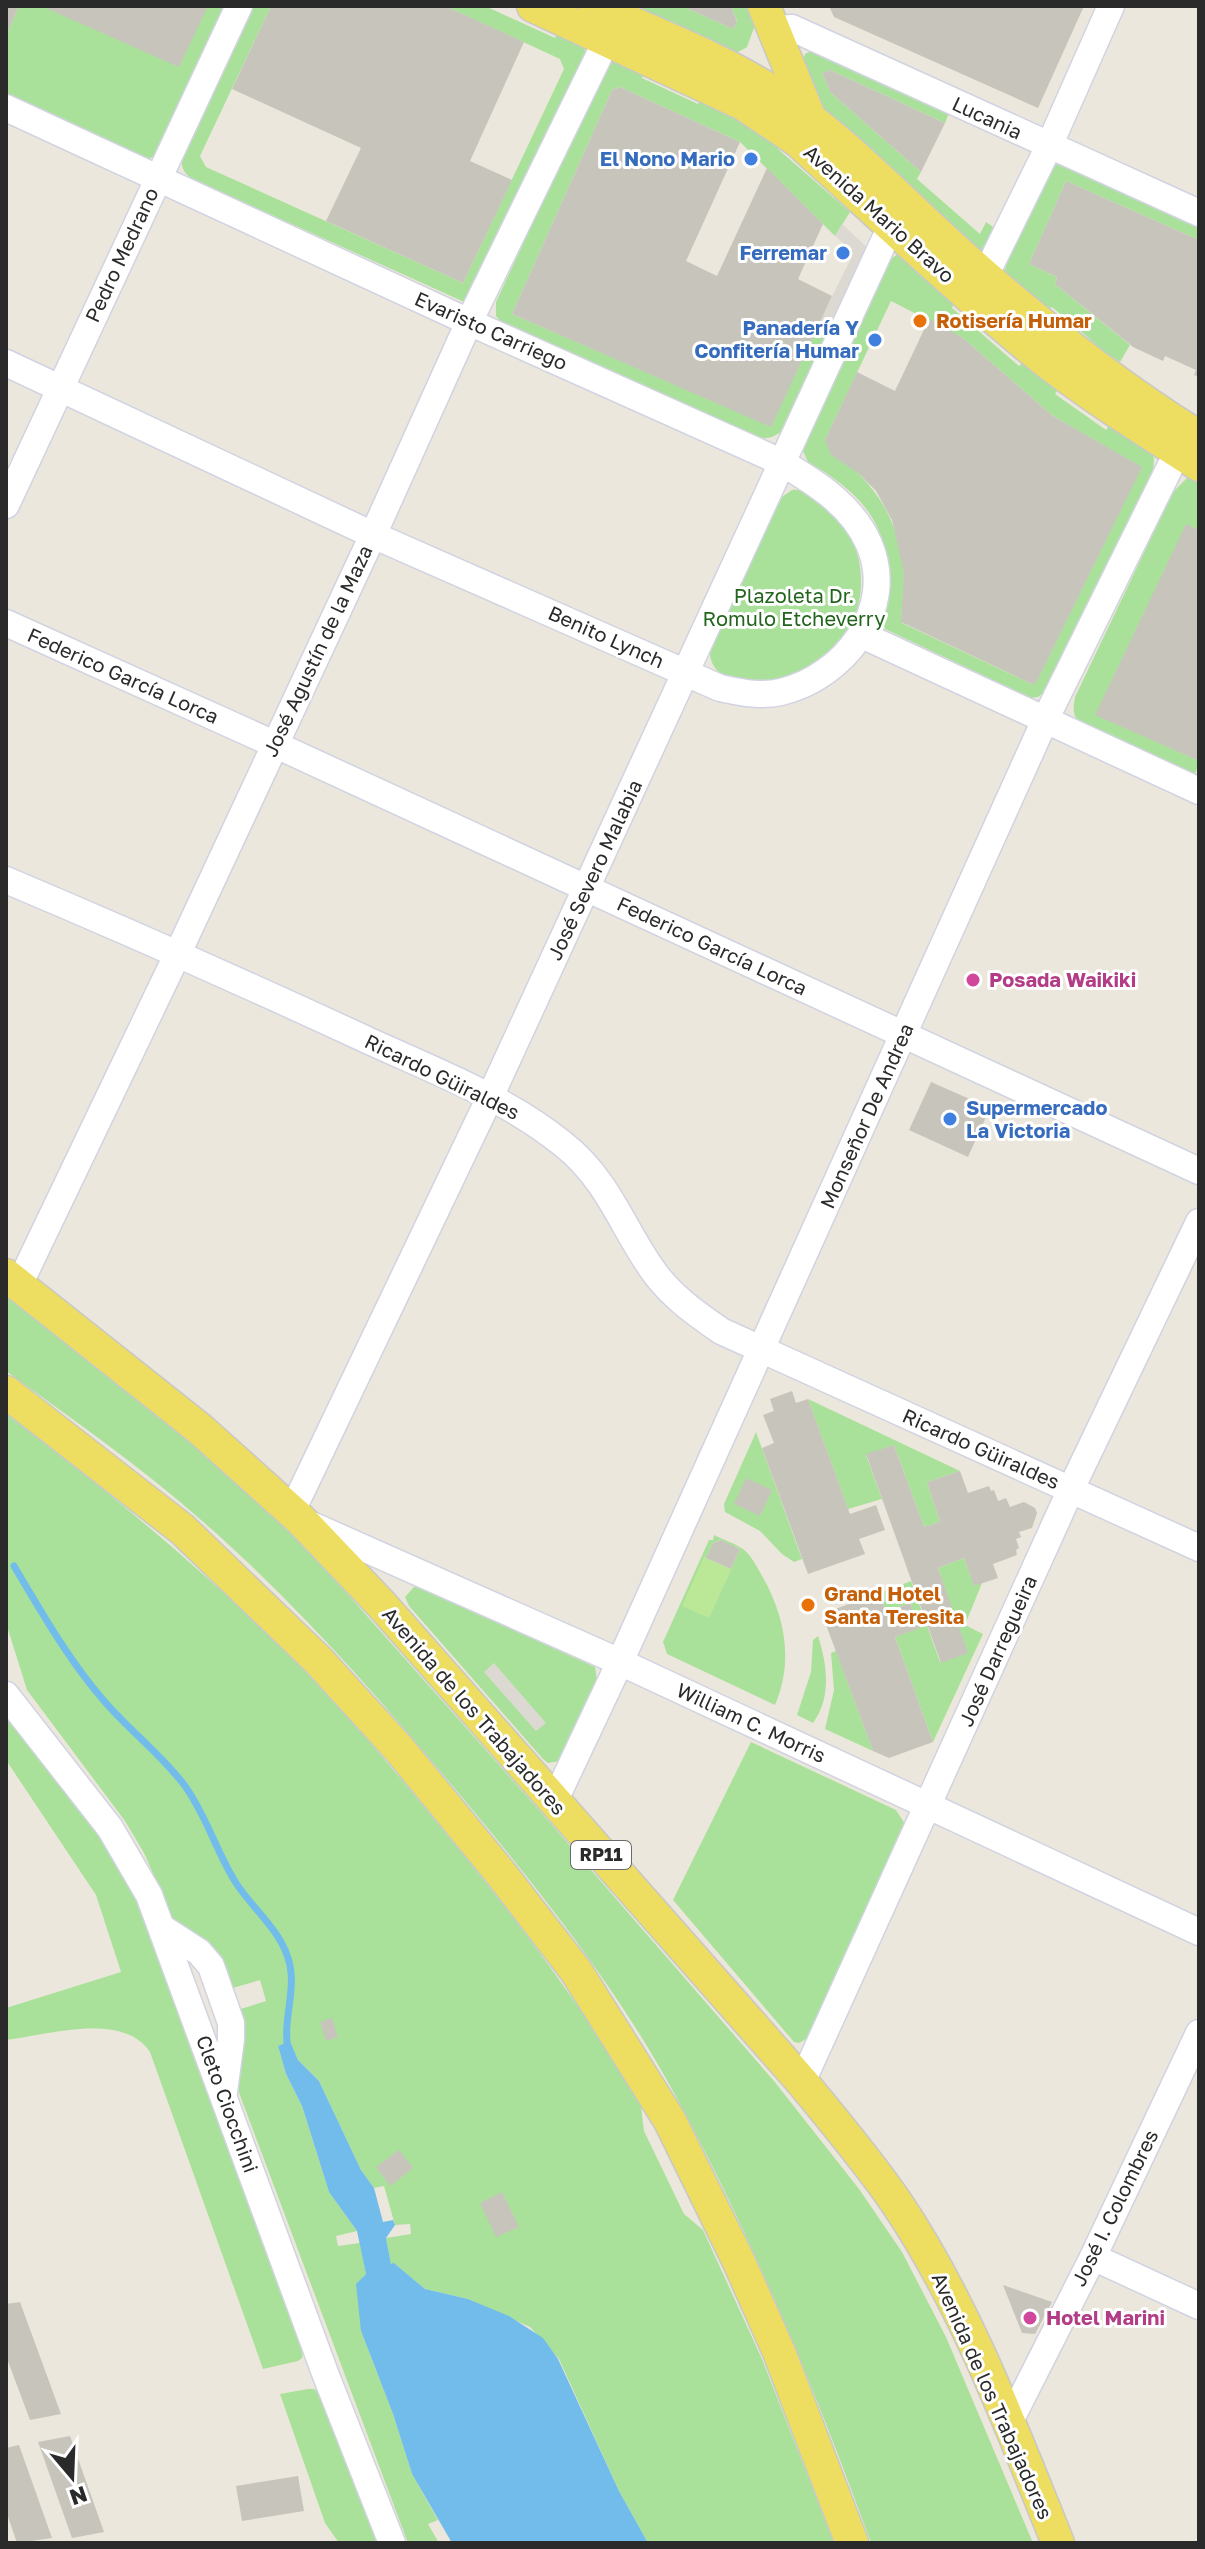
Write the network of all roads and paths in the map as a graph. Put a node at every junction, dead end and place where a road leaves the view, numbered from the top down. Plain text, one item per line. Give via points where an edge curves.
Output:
1 (239, 6) edge
2 (533, 6) edge
3 (1111, 6) edge
4 (782, 17) edge
5 (606, 21) edge
6 (731, 69) junction
7 (6, 108) edge
8 (811, 120) junction
9 (1049, 146) junction
10 (826, 166) junction
11 (158, 179) junction
12 (1199, 213) edge
13 (891, 226) junction
14 (985, 276) junction
15 (469, 322) junction
16 (6, 363) edge
17 (59, 388) junction
18 (1194, 450) edge
19 (781, 462) junction
20 (6, 505) edge
21 (373, 535) junction
22 (6, 623) edge
23 (862, 635) junction
24 (687, 672) junction
25 (1045, 720) junction
26 (274, 744) junction
27 (1199, 791) edge
28 (6, 880) edge
29 (587, 888) junction
30 (178, 953) junction
31 (904, 1035) junction
32 (490, 1097) junction
33 (1199, 1171) edge
34 (1199, 1222) edge
35 (12, 1280) edge
36 (761, 1350) junction
37 (6, 1392) edge
38 (1071, 1489) junction
39 (296, 1515) junction
40 (1199, 1548) edge
41 (620, 1662) junction
42 (6, 1676) edge
43 (11, 1700) edge
44 (554, 1802) junction
45 (928, 1806) junction
46 (1199, 1932) edge
47 (1199, 2033) edge
48 (802, 2082) junction
49 (1093, 2257) junction
50 (1199, 2306) edge
51 (1008, 2425) junction
52 (392, 2543) edge
53 (852, 2543) edge
54 (1058, 2543) edge

1 - 11 street, Pedro Medrano
2 - 5 main road, Avenida Mario Bravo
3 - 9 street
4 - 6 main road via 762,52
4 - 8 main road via 792,73
4 - 9 street, Lucania
5 - 6 main road, Avenida Mario Bravo
5 - 10 main road, Avenida Mario Bravo via 773,122
5 - 15 street, José Agustín de la Maza
6 - 8 main road, Avenida Mario Bravo
7 - 11 street, Evaristo Carriego
8 - 10 main road
8 - 14 main road, Avenida Mario Bravo
9 - 12 street, Lucania
9 - 14 street
10 - 13 main road, Avenida Mario Bravo
11 - 15 street, Evaristo Carriego
11 - 17 street, Pedro Medrano
13 - 18 main road, Avenida Mario Bravo via 1042,358 1112,409
13 - 19 street, José Severo Malabia
14 - 18 main road, Avenida Mario Bravo
15 - 19 street, Evaristo Carriego
15 - 21 street, José Agustín de la Maza
16 - 17 street, Benito Lynch
17 - 20 street, Pedro Medrano
17 - 21 street, Benito Lynch
18 - 25 street, Monseñor De Andrea
19 - 23 street, Evaristo Carriego via 839,502 869,545 876,588
19 - 24 street, José Severo Malabia
21 - 24 street, Benito Lynch
21 - 26 street, José Agustín de la Maza
22 - 26 street, Federico García Lorca
23 - 24 street, Benito Lynch via 825,673 778,693 720,688
23 - 25 street
24 - 29 street, José Severo Malabia
25 - 27 street
25 - 31 street, Monseñor De Andrea
26 - 29 street, Federico García Lorca
26 - 30 street, José Agustín de la Maza
28 - 30 street, Ricardo Güiraldes
29 - 31 street, Federico García Lorca
29 - 32 street, José Severo Malabia
30 - 32 street, Ricardo Güiraldes
30 - 35 street, José Agustín de la Maza
31 - 33 street, Federico García Lorca
31 - 36 street, Monseñor De Andrea
32 - 36 street, Ricardo Güiraldes via 564,1145 587,1167 674,1296 721,1331
32 - 39 street, José Severo Malabia
34 - 38 street, José Darregueira
35 - 39 main road, Avenida de los Trabajadores / RP11 via 200,1429
36 - 38 street, Ricardo Güiraldes
36 - 41 street, Monseñor De Andrea
37 - 53 main road via 194,1539 311,1653 400,1750 576,1971 664,2110 739,2262
38 - 40 street, Ricardo Güiraldes
38 - 45 street, José Darregueira
39 - 41 street, William C. Morris
39 - 44 main road, Avenida de los Trabajadores / RP11
41 - 44 street, Monseñor De Andrea
41 - 45 street, William C. Morris
42 - 43 street
43 - 52 street, Cleto Ciocchini via 110,1828 149,1895
44 - 48 main road, Avenida de los Trabajadores / RP11
45 - 46 street, William C. Morris
45 - 48 street, José Darregueira
47 - 49 street, José I. Colombres
48 - 51 main road, Avenida de los Trabajadores / RP11 via 855,2146 931,2261
49 - 50 street
49 - 51 street, José I. Colombres
51 - 54 main road, Avenida de los Trabajadores / RP11

